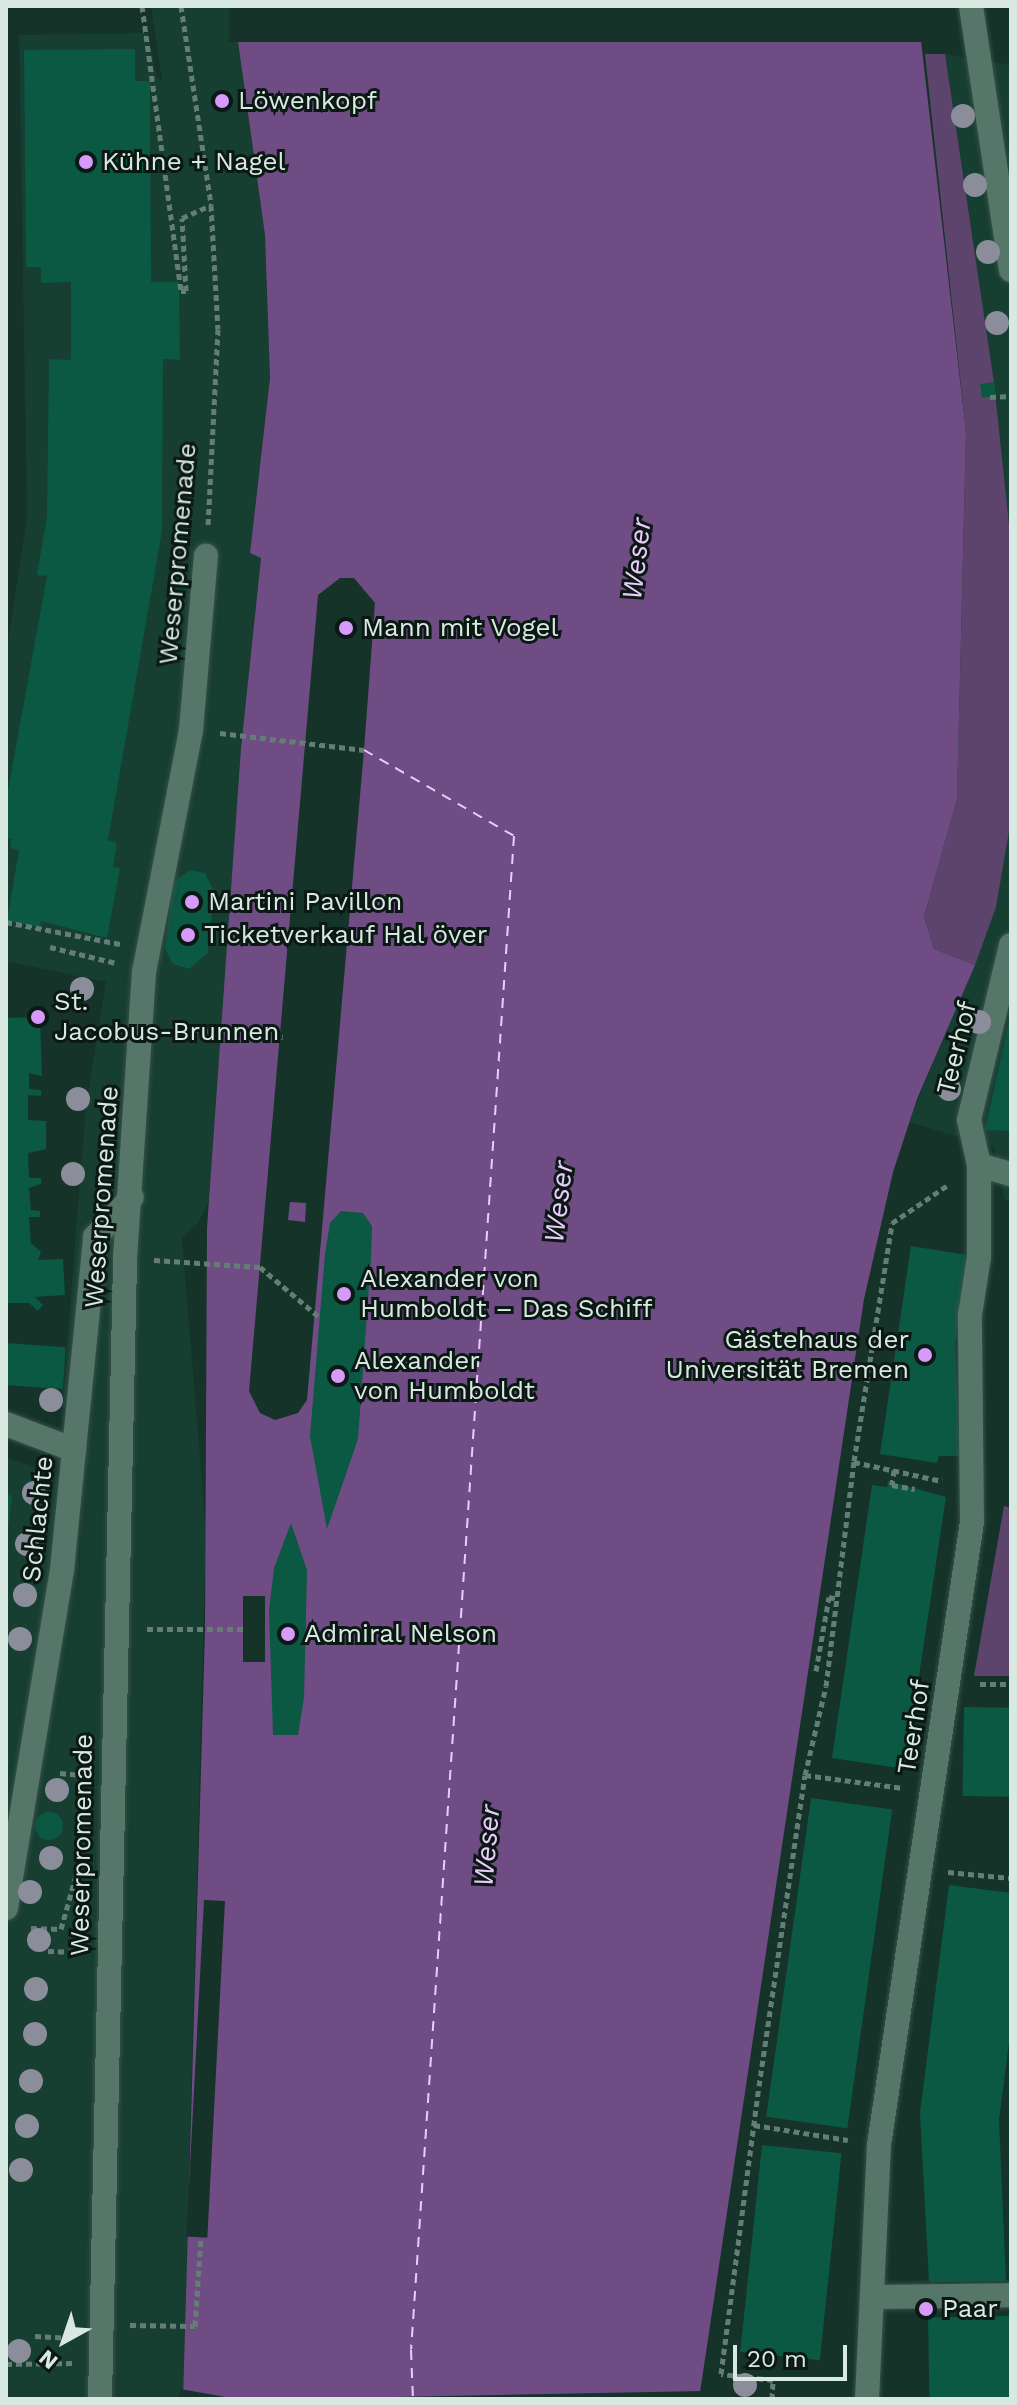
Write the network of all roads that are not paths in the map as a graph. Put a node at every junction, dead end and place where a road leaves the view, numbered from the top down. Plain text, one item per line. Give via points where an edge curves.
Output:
1 (971, 6) edge
2 (1011, 270) edge
3 (206, 556) road end
4 (1011, 945) edge
5 (979, 1165) junction
6 (1011, 1174) edge
7 (132, 1197) junction
8 (6, 1424) edge
9 (74, 1450) junction
10 (6, 1908) edge
11 (1011, 2295) edge
12 (873, 2297) junction
13 (100, 2399) edge
14 (867, 2399) edge

1 - 2 street
3 - 7 street, Weserpromenade via 191,730 144,972
4 - 5 street, Teerhof via 969,1120
5 - 6 street
5 - 12 street, Teerhof via 979,1257 970,1315 965,1593 879,2145
7 - 9 street, Schlachte via 95,1237
7 - 13 street, Weserpromenade via 119,1397
8 - 9 street
9 - 10 street, Schlachte via 62,1570
11 - 12 street
12 - 14 street, Teerhof

